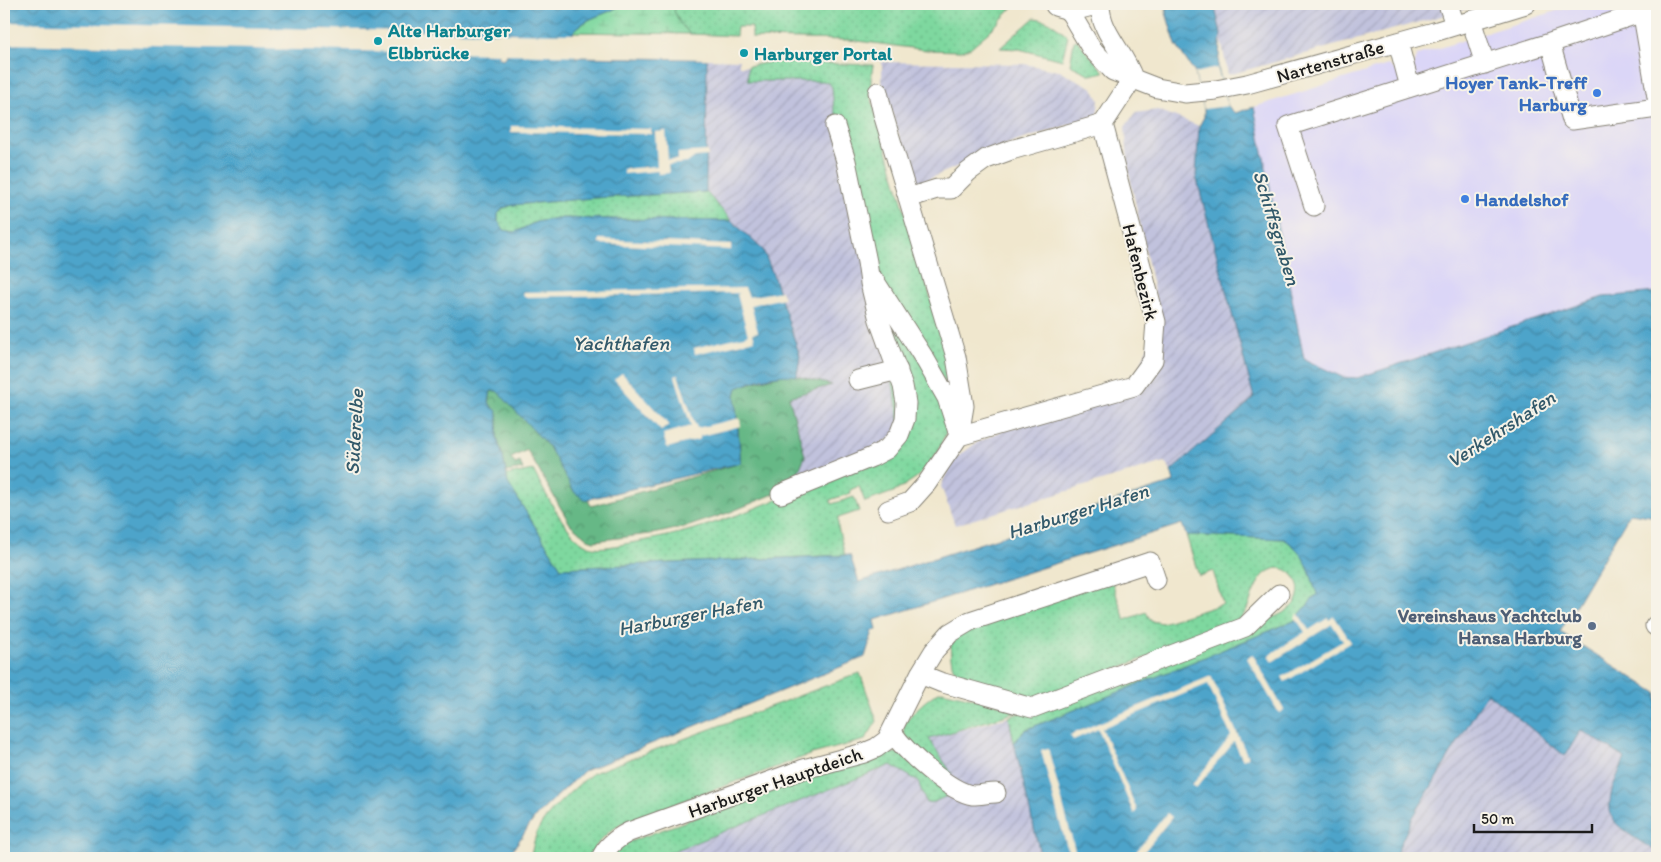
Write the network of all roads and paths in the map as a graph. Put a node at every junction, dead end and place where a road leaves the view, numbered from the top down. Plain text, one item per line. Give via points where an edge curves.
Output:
1 (1090, 4) edge
2 (1100, 4) edge
3 (1448, 4) edge
4 (1526, 4) edge
5 (1060, 5) edge
6 (1642, 8) edge
7 (1463, 23) junction
8 (1398, 42) junction
9 (1550, 43) junction
10 (1484, 64) junction
11 (1133, 78) junction
12 (1410, 88) junction
13 (878, 92) dead end
14 (1657, 97) edge
15 (1657, 108) edge
16 (1103, 124) junction
17 (835, 126) dead end
18 (908, 198) junction
19 (1314, 206) dead end
20 (867, 262) junction
21 (898, 370) junction
22 (858, 380) dead end
23 (959, 436) junction
24 (781, 494) dead end
25 (888, 510) dead end
26 (1156, 580) dead end
27 (1279, 594) dead end
28 (920, 674) junction
29 (892, 732) junction
30 (996, 793) dead end
31 (601, 858) edge

1 - 5 main road via 1077,7
2 - 11 street via 1107,32 1125,58
3 - 7 street
4 - 7 street, Nartenstraße
5 - 11 street, Nartenstraße via 1071,14 1103,61 1113,71
6 - 9 street
6 - 14 street
7 - 8 street, Nartenstraße
7 - 10 street
8 - 11 street, Nartenstraße via 1223,89 1185,92 1157,88
8 - 12 street
9 - 10 street
9 - 15 street via 1572,120
10 - 12 street
11 - 16 street
12 - 19 street via 1288,126
13 - 18 street
16 - 18 street via 986,159 951,189 936,189
16 - 23 street, Hafenbezirk via 1156,322 1153,360 1134,386
17 - 20 street via 846,161
18 - 23 street via 956,357 964,406
20 - 21 street via 879,320
20 - 23 street via 872,276 947,398
21 - 22 street
21 - 24 street via 904,386 905,419 899,436 887,449
23 - 25 street via 910,502
26 - 28 street, Harburger Hauptdeich via 1150,562 970,621 950,632 934,650
27 - 28 street via 1245,626 1032,708
28 - 29 street, Harburger Hauptdeich
29 - 30 street via 913,756 956,790 973,795
29 - 31 street, Harburger Hauptdeich via 887,740 864,753 804,769 629,832 611,844

